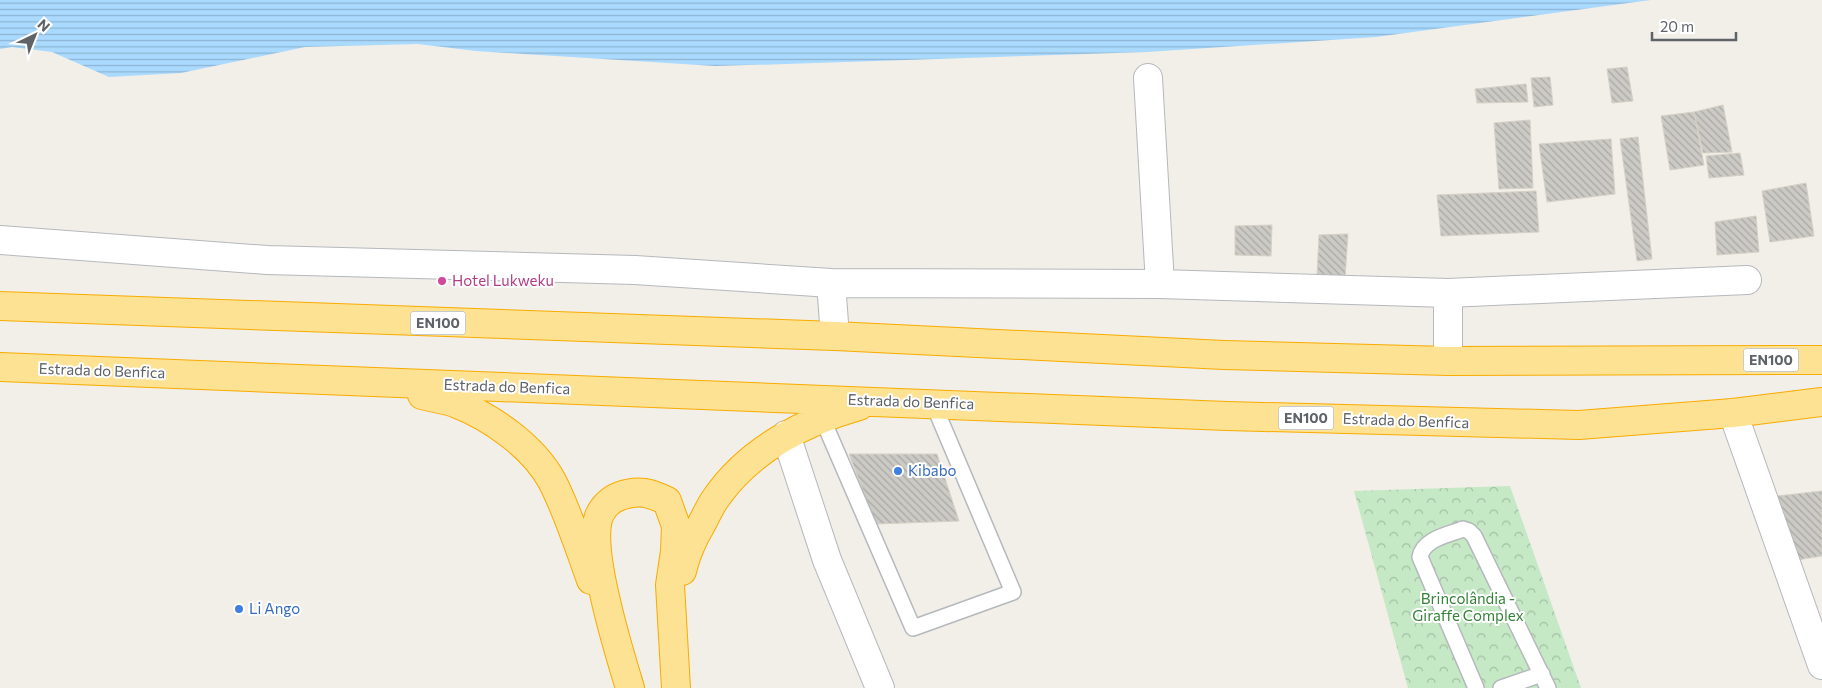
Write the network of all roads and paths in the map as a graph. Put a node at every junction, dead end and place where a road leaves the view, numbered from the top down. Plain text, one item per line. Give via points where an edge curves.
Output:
1 (1148, 78) dead end
2 (0, 240) edge
3 (1747, 280) dead end
4 (831, 283) junction
5 (1160, 284) junction
6 (1448, 292) junction
7 (0, 306) edge
8 (835, 336) junction
9 (1822, 360) edge
10 (1448, 361) junction
11 (0, 366) edge
12 (362, 381) junction
13 (878, 400) junction
14 (1822, 402) edge
15 (933, 403) junction
16 (1733, 413) junction
17 (822, 418) junction
18 (786, 435) junction
19 (672, 621) junction
20 (614, 636) junction
21 (1822, 665) edge
22 (1545, 681) edge
23 (630, 688) edge
24 (676, 688) edge
25 (880, 688) edge
26 (1476, 688) edge
27 (1501, 688) edge

1 - 5 street
2 - 4 street via 267,260 634,270
3 - 6 street
4 - 5 street
4 - 8 street
5 - 6 street
6 - 10 street
7 - 8 highway, EN100
8 - 10 highway, EN100 via 1214,355
9 - 10 highway, EN100
11 - 12 highway, Estrada do Benfica / EN100
12 - 13 highway, Estrada do Benfica / EN100
12 - 20 highway via 454,403 497,426 536,458 551,480
13 - 15 highway, Estrada do Benfica / EN100
13 - 17 highway
14 - 16 highway, Estrada do Benfica / EN100
15 - 16 highway, Estrada do Benfica / EN100 via 1227,416 1579,426
15 - 17 lane via 1013,592 913,628
16 - 21 street
17 - 18 highway
18 - 19 highway via 735,475 716,498 686,553
18 - 25 street via 827,560
19 - 20 highway via 670,585 676,526 667,501 650,492 631,492 611,499 600,516 596,537
19 - 24 highway
20 - 23 highway
22 - 26 lane via 1474,536 1469,530 1463,530 1426,544 1420,557
22 - 27 lane

